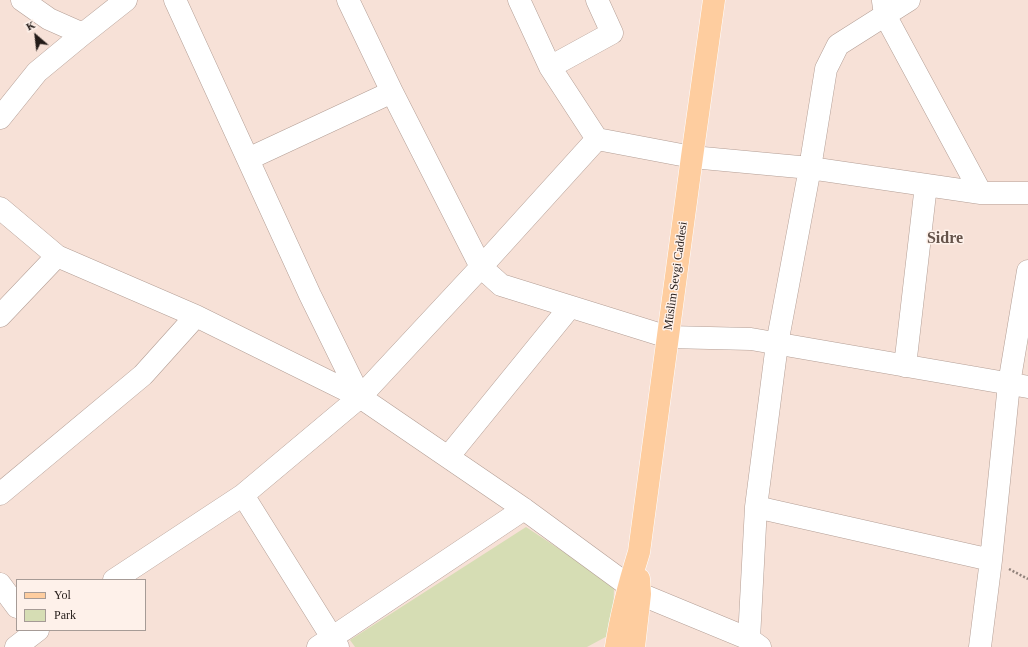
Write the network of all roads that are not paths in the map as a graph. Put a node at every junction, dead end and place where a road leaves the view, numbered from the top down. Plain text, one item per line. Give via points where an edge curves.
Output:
1 (22, 0) edge
2 (126, 0) edge
3 (175, 0) edge
4 (348, 0) edge
5 (519, 0) edge
6 (597, 0) edge
7 (714, 0) edge
8 (909, 0) edge
9 (884, 8) edge
10 (83, 34) junction
11 (550, 67) junction
12 (392, 92) junction
13 (0, 118) edge
14 (598, 139) junction
15 (692, 157) junction
16 (248, 159) junction
17 (810, 168) junction
18 (926, 185) junction
19 (981, 193) junction
20 (1028, 193) edge
21 (0, 208) edge
22 (58, 256) junction
23 (481, 267) junction
24 (1028, 271) edge
25 (570, 307) junction
26 (0, 316) edge
27 (196, 316) junction
28 (668, 337) junction
29 (777, 344) junction
30 (905, 366) junction
31 (1019, 386) edge
32 (360, 397) junction
33 (448, 457) junction
34 (0, 494) edge
35 (243, 496) junction
36 (756, 506) junction
37 (524, 509) junction
38 (991, 560) junction
39 (116, 579) edge
40 (0, 584) edge
41 (634, 590) junction
42 (16, 606) edge
43 (38, 635) edge
44 (755, 643) edge
45 (329, 644) edge
46 (620, 646) edge
47 (16, 647) edge
48 (980, 647) edge

1 - 10 street via 49,18
2 - 10 street
3 - 16 street
4 - 12 street
5 - 11 street
6 - 11 street via 612,33
7 - 15 main road, Müslim Sevgi Caddesi
8 - 9 street
9 - 17 street via 838,45 826,69
9 - 19 street
10 - 13 street via 37,72
11 - 14 street
12 - 16 street
12 - 23 street
14 - 15 street
14 - 23 street
15 - 17 street
15 - 28 main road, Müslim Sevgi Caddesi
16 - 32 street
17 - 18 street
17 - 29 street
18 - 19 street
18 - 30 street
19 - 20 street
21 - 22 street
22 - 26 street
22 - 27 street
23 - 25 street via 501,285
23 - 32 street
24 - 31 street
25 - 28 street
25 - 33 street
27 - 32 street
27 - 34 street via 143,375
28 - 29 street via 751,339
28 - 41 main road, Müslim Sevgi Caddesi
29 - 30 street
29 - 36 street
30 - 31 street
31 - 38 street
32 - 33 street
32 - 35 street
33 - 37 street
35 - 39 street
35 - 45 street
36 - 38 street
36 - 44 street
37 - 41 street
37 - 45 street
38 - 48 street
40 - 42 street
41 - 44 street
41 - 46 main road, Müslim Sevgi Caddesi
43 - 47 street

